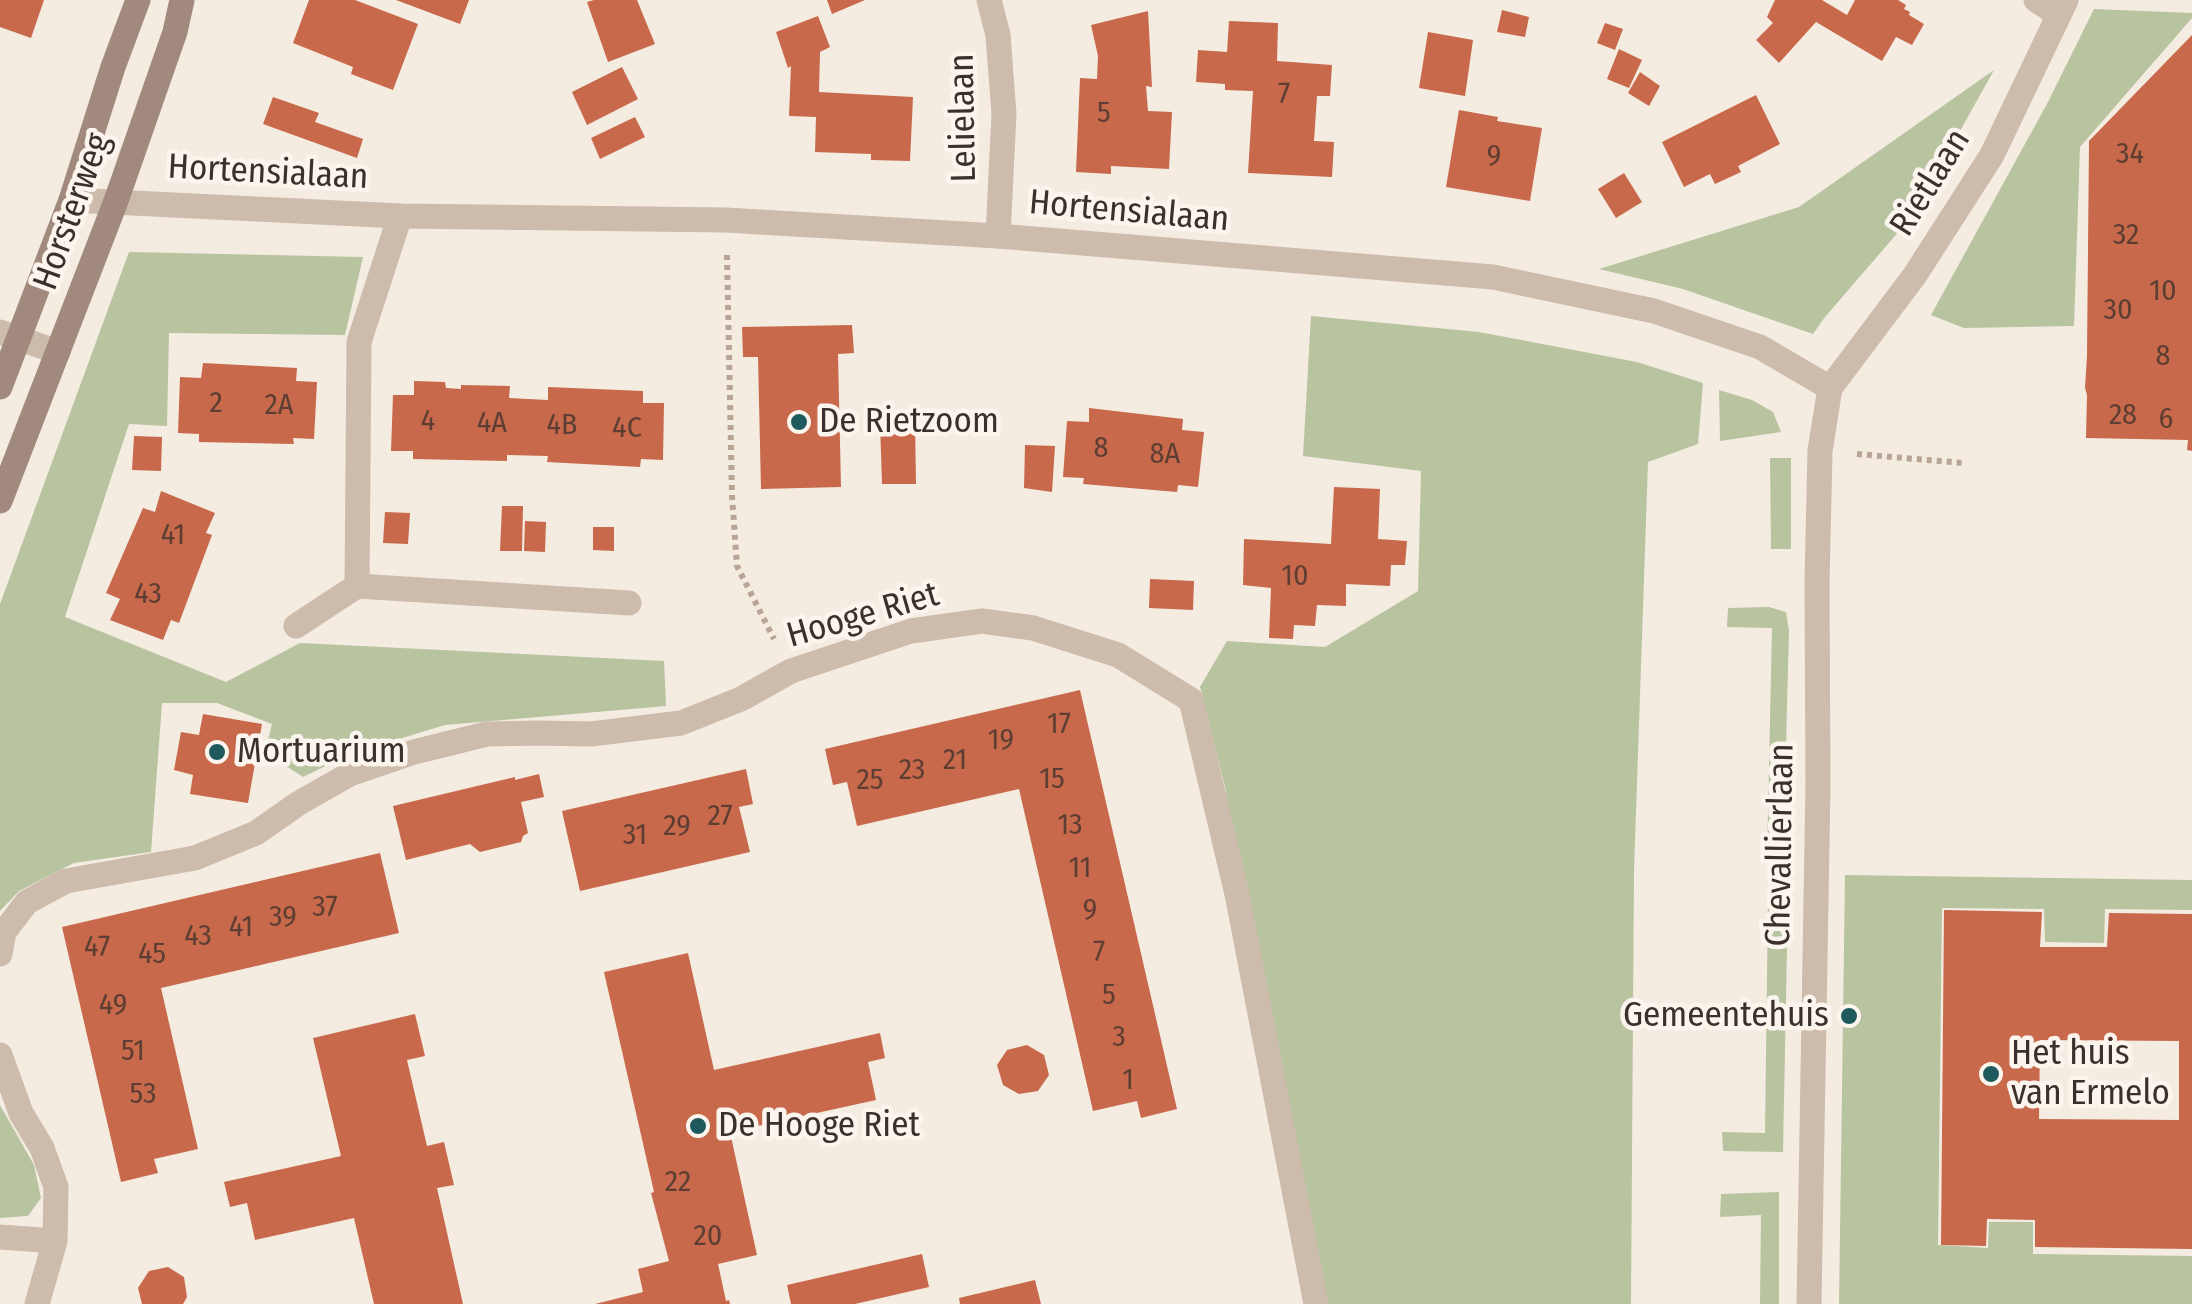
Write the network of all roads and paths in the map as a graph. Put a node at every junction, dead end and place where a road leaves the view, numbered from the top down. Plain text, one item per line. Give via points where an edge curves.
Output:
1 (138, 0) edge
2 (182, 0) edge
3 (990, 0) edge
4 (2036, 0) edge
5 (2063, 7) edge
6 (71, 200) junction
7 (116, 201) junction
8 (400, 216) junction
9 (726, 220) junction
10 (998, 236) junction
11 (9, 335) edge
12 (58, 352) junction
13 (0, 387) edge
14 (1830, 388) junction
15 (1820, 451) junction
16 (1964, 463) dead end
17 (0, 502) edge
18 (357, 586) junction
19 (630, 603) dead end
20 (296, 626) dead end
21 (791, 671) junction
22 (0, 954) edge
23 (0, 1054) edge
24 (0, 1237) edge
25 (55, 1241) junction
26 (37, 1304) edge
27 (1316, 1304) edge
28 (1808, 1304) edge

1 - 6 main road, Horsterweg
2 - 7 main road, Horsterweg
3 - 10 street, Lelielaan via 1004,114
4 - 5 street
5 - 14 street, Rietlaan via 1992,155
6 - 7 street, Hortensialaan
6 - 11 main road, Horsterweg
7 - 8 street, Hortensialaan
7 - 12 main road, Horsterweg
8 - 9 street, Hortensialaan
8 - 18 street, Hortensialaan via 359,342
9 - 10 street, Hortensialaan
9 - 21 path via 738,566
10 - 14 street, Hortensialaan via 1492,277 1654,311 1760,347
11 - 12 street
11 - 13 main road, Horsterweg
12 - 17 main road, Horsterweg
14 - 15 street, Chevallierlaan
15 - 16 path
15 - 28 street, Chevallierlaan
18 - 19 street
18 - 20 street
21 - 22 street, Hooge Riet via 741,700 680,723 591,734 486,734 350,774 256,833 195,858 66,882 27,902 4,932
21 - 27 street, Hooge Riet via 911,631 982,621 1033,628 1118,655 1191,700
23 - 25 street via 56,1187
24 - 25 street
25 - 26 street

